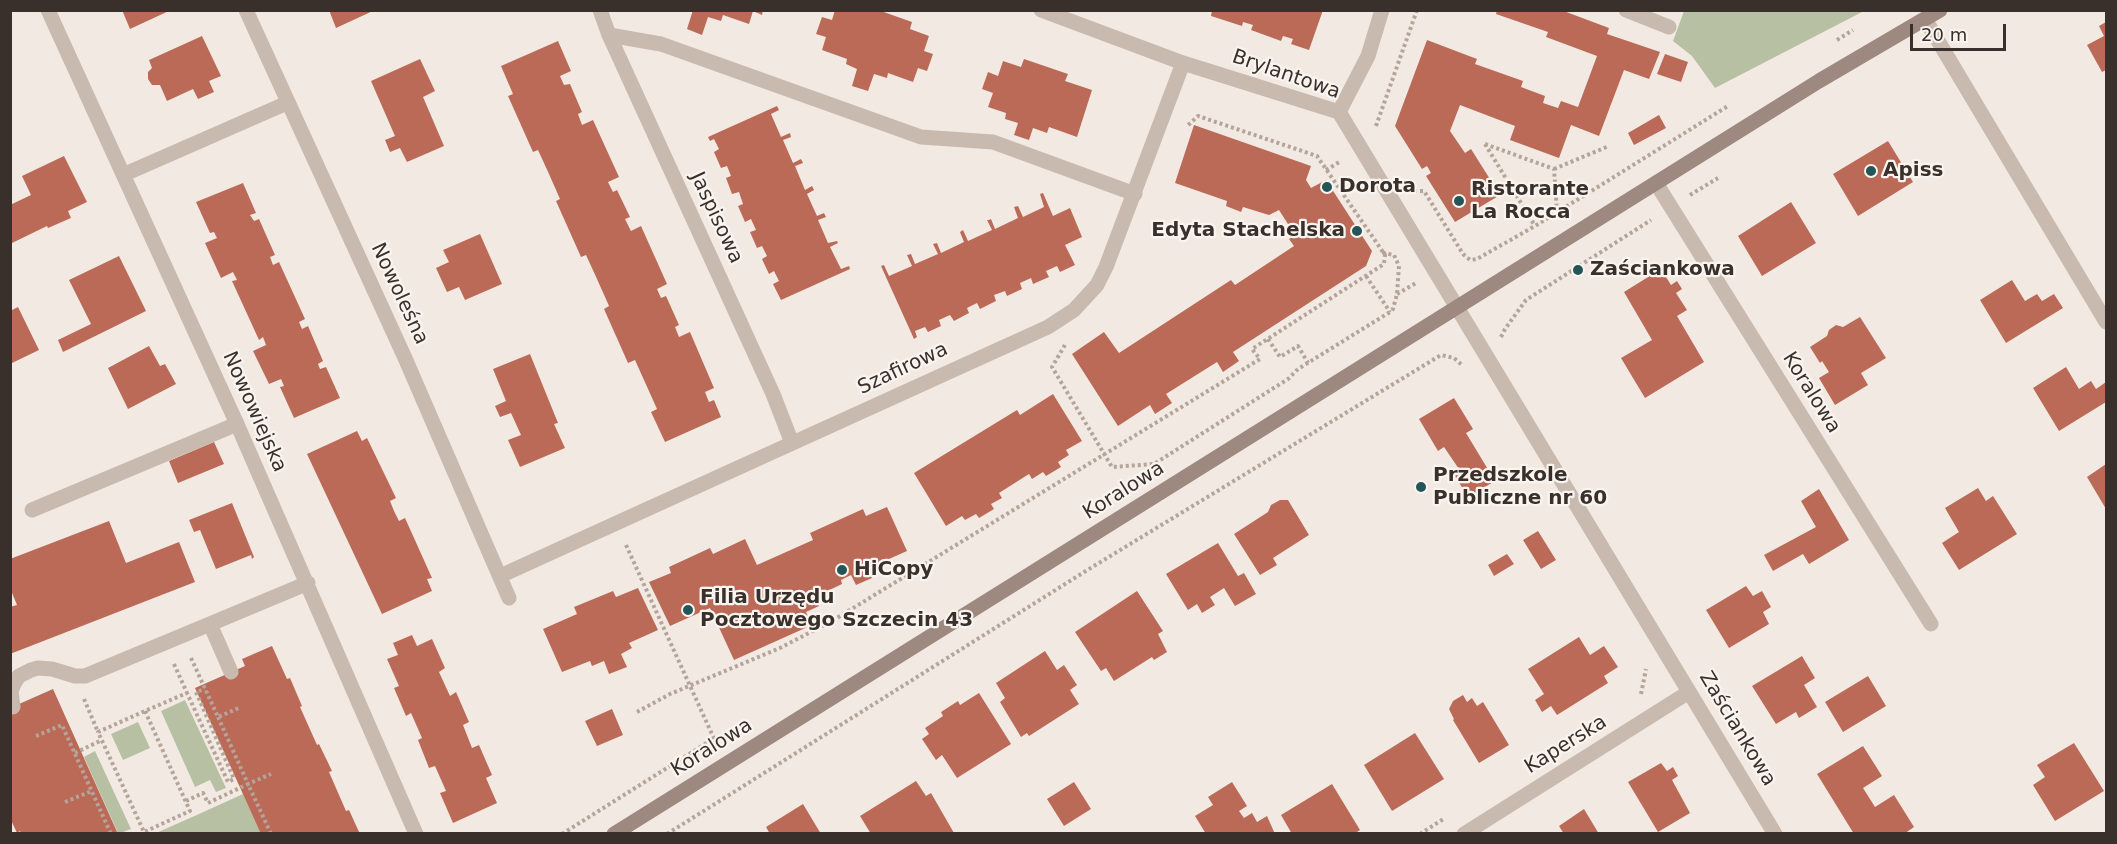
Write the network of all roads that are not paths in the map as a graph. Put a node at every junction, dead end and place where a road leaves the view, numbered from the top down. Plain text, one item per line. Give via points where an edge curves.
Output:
1 (48, 10) edge
2 (246, 10) edge
3 (600, 10) edge
4 (1041, 10) edge
5 (1382, 10) edge
6 (1626, 10) edge
7 (1940, 10) edge
8 (1925, 19) junction
9 (1669, 27) dead end
10 (609, 35) junction
11 (1183, 63) junction
12 (287, 103) junction
13 (1339, 112) junction
14 (125, 174) junction
15 (1656, 183) junction
16 (1135, 194) junction
17 (1457, 307) junction
18 (2106, 322) edge
19 (237, 424) junction
20 (792, 443) junction
21 (32, 510) dead end
22 (500, 576) junction
23 (308, 583) junction
24 (509, 597) dead end
25 (210, 624) junction
26 (1930, 624) dead end
27 (231, 672) dead end
28 (1689, 692) junction
29 (13, 707) dead end
30 (416, 834) edge
31 (614, 834) edge
32 (1464, 834) edge
33 (1776, 834) edge

1 - 14 street, Nowowiejska
2 - 12 street, Nowoleśna
3 - 10 street, Jaspisowa
4 - 11 street, Brylantowa
5 - 13 street via 1368,56
6 - 9 street
7 - 8 street, Koralowa
8 - 15 street, Koralowa
8 - 18 street
10 - 16 street via 661,44 921,137 993,142
10 - 20 street, Jaspisowa
11 - 13 street, Brylantowa
11 - 16 street, Szafirowa
12 - 14 street
12 - 22 street, Nowoleśna
13 - 17 street, Brylantowa
14 - 19 street, Nowowiejska
15 - 17 street, Koralowa
15 - 26 street, Koralowa
16 - 20 street, Szafirowa via 1097,285 1074,310 1048,327
17 - 28 street, Zaściankowa
17 - 31 street, Koralowa
19 - 21 street
19 - 23 street, Nowowiejska
20 - 22 street, Szafirowa
22 - 24 street, Nowoleśna
23 - 25 street
23 - 30 street, Nowowiejska
25 - 27 street
25 - 29 street via 85,676 30,669 15,682 11,691
28 - 32 street, Kaperska
28 - 33 street, Zaściankowa

